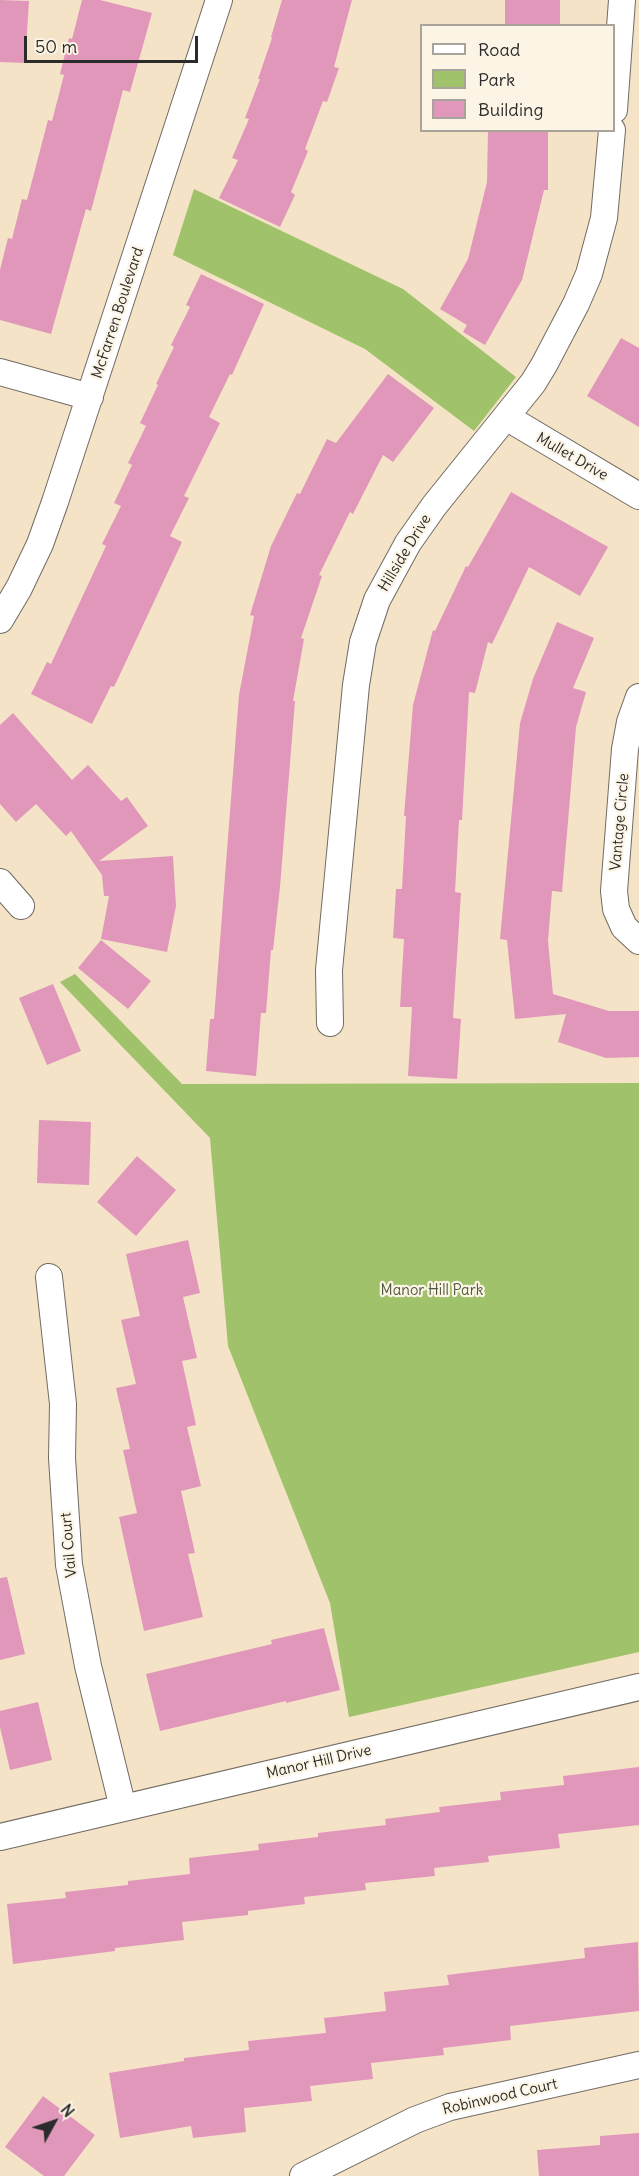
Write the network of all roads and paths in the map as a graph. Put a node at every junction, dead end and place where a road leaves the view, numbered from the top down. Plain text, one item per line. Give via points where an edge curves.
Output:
1 (219, 0) edge
2 (622, 0) edge
3 (615, 97) edge
4 (612, 132) edge
5 (0, 372) edge
6 (90, 397) junction
7 (506, 417) junction
8 (639, 496) edge
9 (0, 620) edge
10 (639, 697) edge
11 (0, 882) edge
12 (21, 906) dead end
13 (639, 941) edge
14 (330, 1023) dead end
15 (49, 1277) dead end
16 (639, 1687) edge
17 (123, 1808) junction
18 (0, 1837) edge
19 (639, 2065) edge
20 (303, 2176) edge

1 - 6 street, McFarren Boulevard
2 - 3 street
4 - 7 street, Hillside Drive via 604,218 589,274 544,365
5 - 6 street
6 - 9 street, McFarren Boulevard via 39,544
7 - 8 street, Mullet Drive
7 - 14 street, Hillside Drive via 408,543 377,600 363,642 329,970
10 - 13 street, Vantage Circle via 626,749 614,891 624,927
11 - 12 street
15 - 17 street, Vail Court via 63,1404 62,1458 69,1565 88,1666
16 - 17 street, Manor Hill Drive
17 - 18 street, Manor Hill Drive
19 - 20 street, Robinwood Court via 450,2107 415,2120

